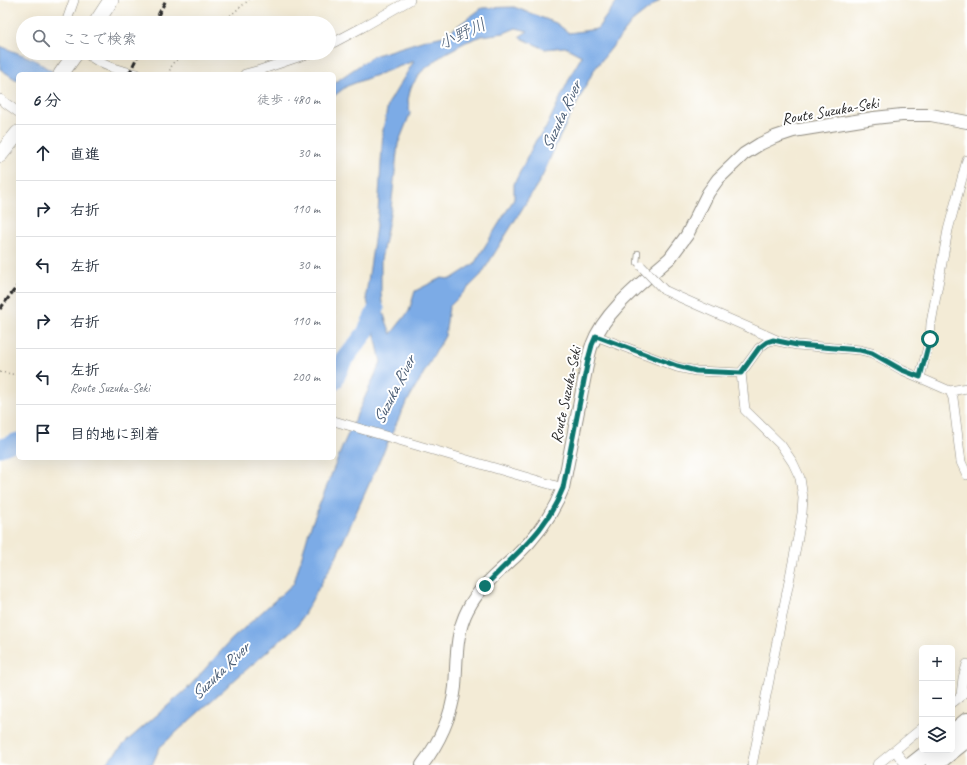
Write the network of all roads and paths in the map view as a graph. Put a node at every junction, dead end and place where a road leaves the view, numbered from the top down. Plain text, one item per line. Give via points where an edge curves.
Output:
1 (74, 0) edge
2 (111, 0) edge
3 (250, 0) edge
4 (410, 0) edge
5 (68, 16) edge
6 (101, 16) edge
7 (231, 16) edge
8 (336, 41) edge
9 (74, 60) edge
10 (91, 60) edge
11 (177, 60) edge
12 (289, 60) edge
13 (63, 72) edge
14 (126, 72) edge
15 (169, 72) edge
16 (252, 72) edge
17 (0, 99) edge
18 (16, 111) edge
19 (967, 122) edge
20 (16, 135) edge
21 (0, 155) edge
22 (967, 160) edge
23 (638, 253) dead end
24 (641, 266) joint
25 (596, 336) junction
26 (780, 342) junction
27 (0, 372) edge
28 (741, 373) junction
29 (16, 375) edge
30 (920, 377) junction
31 (967, 388) edge
32 (950, 391) junction
33 (336, 422) edge
34 (967, 475) edge
35 (563, 488) junction
36 (967, 664) edge
37 (964, 693) edge
38 (955, 700) edge
39 (967, 721) edge
40 (955, 731) edge
41 (919, 732) edge
42 (967, 739) edge
43 (919, 753) edge
44 (902, 757) edge
45 (422, 765) edge
46 (752, 765) edge
47 (877, 765) edge
48 (906, 765) edge
49 (934, 765) edge

1 - 5 street
2 - 6 highway
3 - 7 path
4 - 8 street
9 - 13 highway
10 - 14 street
11 - 15 path
12 - 16 street
17 - 18 street
19 - 25 main road, Route Suzuka-Seki via 931,114 874,118 793,130 760,144 744,154 718,179 677,250 616,308
20 - 21 highway
22 - 30 street via 948,230 930,339
23 - 24 lane via 637,263
24 - 26 street, bridge via 664,290 776,338
25 - 28 street via 696,371
25 - 35 main road, Route Suzuka-Seki via 588,360
26 - 28 street via 773,340 759,348
26 - 30 street via 860,350 872,353
27 - 29 path
28 - 46 street via 745,410 781,446 793,463 800,478 803,498 798,537
30 - 32 street
31 - 32 street
32 - 34 street via 961,462
33 - 35 street
35 - 45 main road, Route Suzuka-Seki via 552,512 536,535 485,586 468,609 459,636 451,707 445,726
36 - 37 street via 963,678
37 - 38 street
39 - 40 highway
41 - 44 street
42 - 49 highway
43 - 44 highway
44 - 47 street
44 - 48 street

